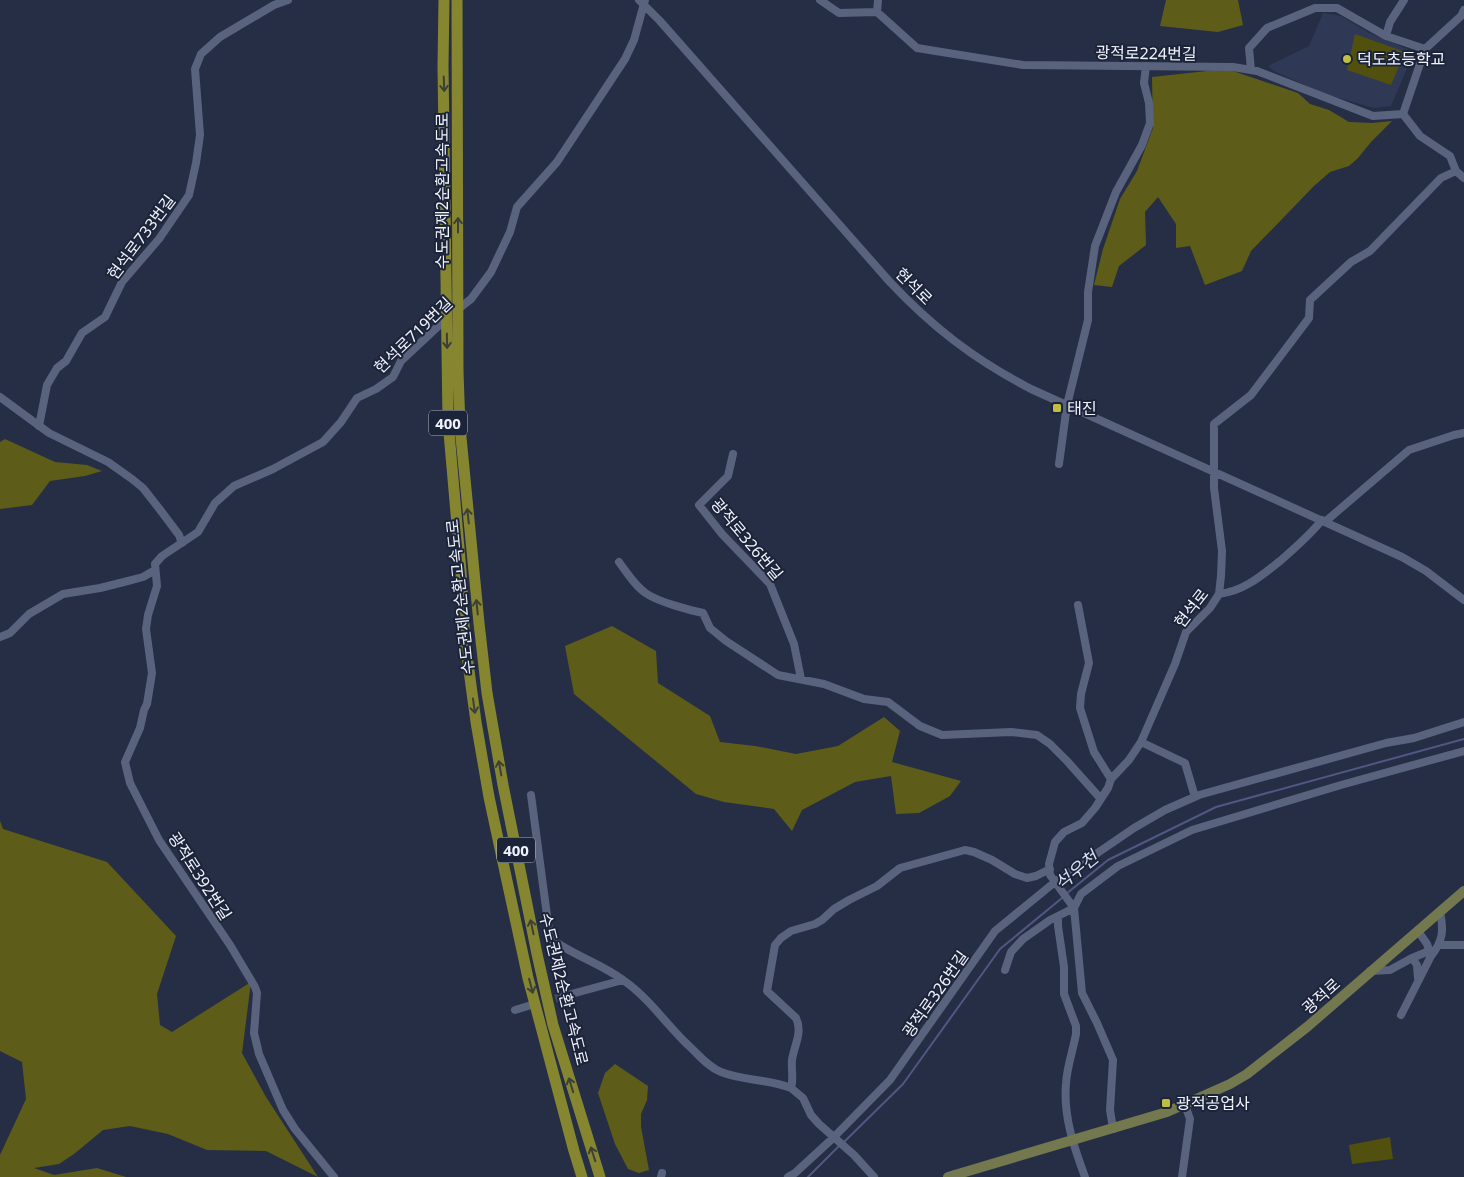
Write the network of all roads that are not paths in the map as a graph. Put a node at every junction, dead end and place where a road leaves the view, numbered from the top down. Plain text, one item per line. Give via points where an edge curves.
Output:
1 (288, 0) edge
2 (439, 0) edge
3 (444, 0) edge
4 (457, 0) edge
5 (463, 0) edge
6 (820, 0) edge
7 (878, 0) edge
8 (1404, 0) edge
9 (642, 1) edge
10 (1464, 10) edge
11 (877, 12) junction
12 (1386, 36) junction
13 (1425, 49) junction
14 (443, 66) junction
15 (1146, 66) junction
16 (1251, 70) junction
17 (1403, 114) junction
18 (458, 154) junction
19 (1456, 171) junction
20 (1464, 178) edge
21 (0, 397) edge
22 (1067, 404) junction
23 (39, 426) junction
24 (1464, 433) edge
25 (733, 454) dead end
26 (1059, 464) dead end
27 (1215, 472) junction
28 (1324, 520) junction
29 (182, 543) junction
30 (619, 562) dead end
31 (155, 570) junction
32 (1219, 594) junction
33 (1464, 600) edge
34 (1078, 604) dead end
35 (0, 637) edge
36 (801, 679) junction
37 (1464, 722) edge
38 (1141, 742) junction
39 (1464, 751) edge
40 (1111, 780) junction
41 (531, 795) dead end
42 (1195, 797) junction
43 (1100, 798) junction
44 (1050, 869) junction
45 (1054, 882) junction
46 (1464, 891) edge
47 (1072, 906) junction
48 (1440, 912) junction
49 (1058, 917) junction
50 (1418, 931) junction
51 (1440, 944) junction
52 (1464, 946) edge
53 (1430, 953) junction
54 (1412, 958) junction
55 (1005, 970) dead end
56 (1370, 971) junction
57 (1418, 979) junction
58 (623, 980) junction
59 (564, 996) tunnel mouth
60 (528, 1006) dead end
61 (515, 1010) dead end
62 (1401, 1014) dead end
63 (792, 1088) junction
64 (1185, 1105) junction
65 (1111, 1130) junction
66 (834, 1138) junction
67 (1075, 1140) junction
68 (334, 1177) edge
69 (582, 1177) edge
70 (600, 1177) edge
71 (788, 1177) edge
72 (874, 1177) edge
73 (948, 1177) edge
74 (1086, 1177) edge
75 (1182, 1177) edge

1 - 23 street, 현석로733번길 via 220,37 201,54 195,69 200,135 189,195 159,239 122,282 105,317 82,333 66,361 57,368 47,385
2 - 14 highway
3 - 14 highway, 수도권제2순환고속도로 / 400
4 - 18 highway, 수도권제2순환고속도로 / 400
5 - 18 highway
6 - 11 street via 839,13
7 - 11 street
8 - 12 street via 1390,22
9 - 22 street, 현석로 via 914,308 993,368
9 - 29 street, 현석로719번길 via 634,40 626,58 557,162 517,207 501,251 471,299 401,361 393,377 357,398 323,442 234,486 215,503 198,532
10 - 13 street
11 - 15 street, 광적로224번길 via 917,48 1023,65
12 - 13 street
12 - 16 street via 1337,8 1315,8 1267,28 1248,48
13 - 17 street
14 -> 69 highway, 수도권제2순환고속도로 / 400 via 448,421 465,641 489,797 528,978
15 - 16 street, 광적로224번길
15 - 22 street via 1144,84 1150,123 1142,145 1116,192 1095,246 1088,292 1088,320
16 - 17 street, 광적로224번길 via 1372,116
17 - 19 street via 1420,136 1450,156
70 -> 18 highway, 수도권제2순환고속도로 / 400 via 553,1024 487,693 460,428
19 - 20 street
19 - 27 street via 1440,178 1370,250 1351,262 1310,300 1309,318 1251,395 1214,424
21 - 23 street
22 - 26 street
22 - 27 street, 현석로
23 - 29 street via 108,462 142,488
24 - 28 street via 1409,450
25 - 36 street, 광적로326번길 via 728,476 699,505 770,584 794,644
27 - 28 street, 현석로
27 - 32 street via 1222,550
28 - 32 street, 현석로 via 1260,578 1241,589
28 - 33 street, 현석로 via 1415,564
29 - 31 street, 현석로719번길 via 162,556 155,564
30 - 36 street via 647,594 703,614 710,628 726,642 778,675
31 - 35 street, 현석로719번길 via 124,582 63,594 29,614 10,633
31 - 68 street, 광적로392번길 via 157,586 146,629 152,672 140,728 125,762 130,783 159,840 255,987 254,1033 259,1054 283,1110
32 - 38 street, 현석로 via 1186,632
34 - 40 street via 1089,663 1080,708 1094,752
36 - 43 street via 888,702 920,726 942,734 1012,732 1037,735 1067,761
37 - 42 street, 광적로326번길
38 - 40 street, 현석로
38 - 42 street via 1185,763
39 - 47 street via 1192,830 1118,866
40 - 43 street
41 - 58 street via 550,938
42 - 45 street, 광적로326번길 via 1134,828
43 - 44 street via 1082,823 1064,832 1055,842
44 - 45 street
44 - 63 street via 1027,878 965,850 900,868 822,920 781,938 776,945 767,990 799,1024 792,1058
45 - 47 street
45 - 66 street, 광적로326번길 via 995,931 890,1080
46 - 48 main road, 광적로
47 - 49 street
47 - 65 street via 1082,994 1113,1060
48 - 50 main road, 광적로
48 - 51 street via 1443,925
49 - 55 street via 1023,939 1011,952
49 - 67 street via 1064,994 1076,1026 1065,1101
50 - 53 street
50 - 56 main road, 광적로
51 - 52 street
51 - 53 street
53 - 54 street
53 - 57 street
54 - 56 street via 1390,970
54 - 57 street via 1417,965
56 - 64 main road, 광적로 via 1247,1074
57 - 62 street
58 - 59 street
58 - 63 street via 719,1072
60 - 61 street
63 - 66 street via 803,1098 811,1115
64 - 65 main road, 광적로
64 - 75 street via 1190,1119
65 - 67 main road, 광적로
66 - 71 street, 광적로326번길
66 - 72 street
67 - 73 main road
67 - 74 street

